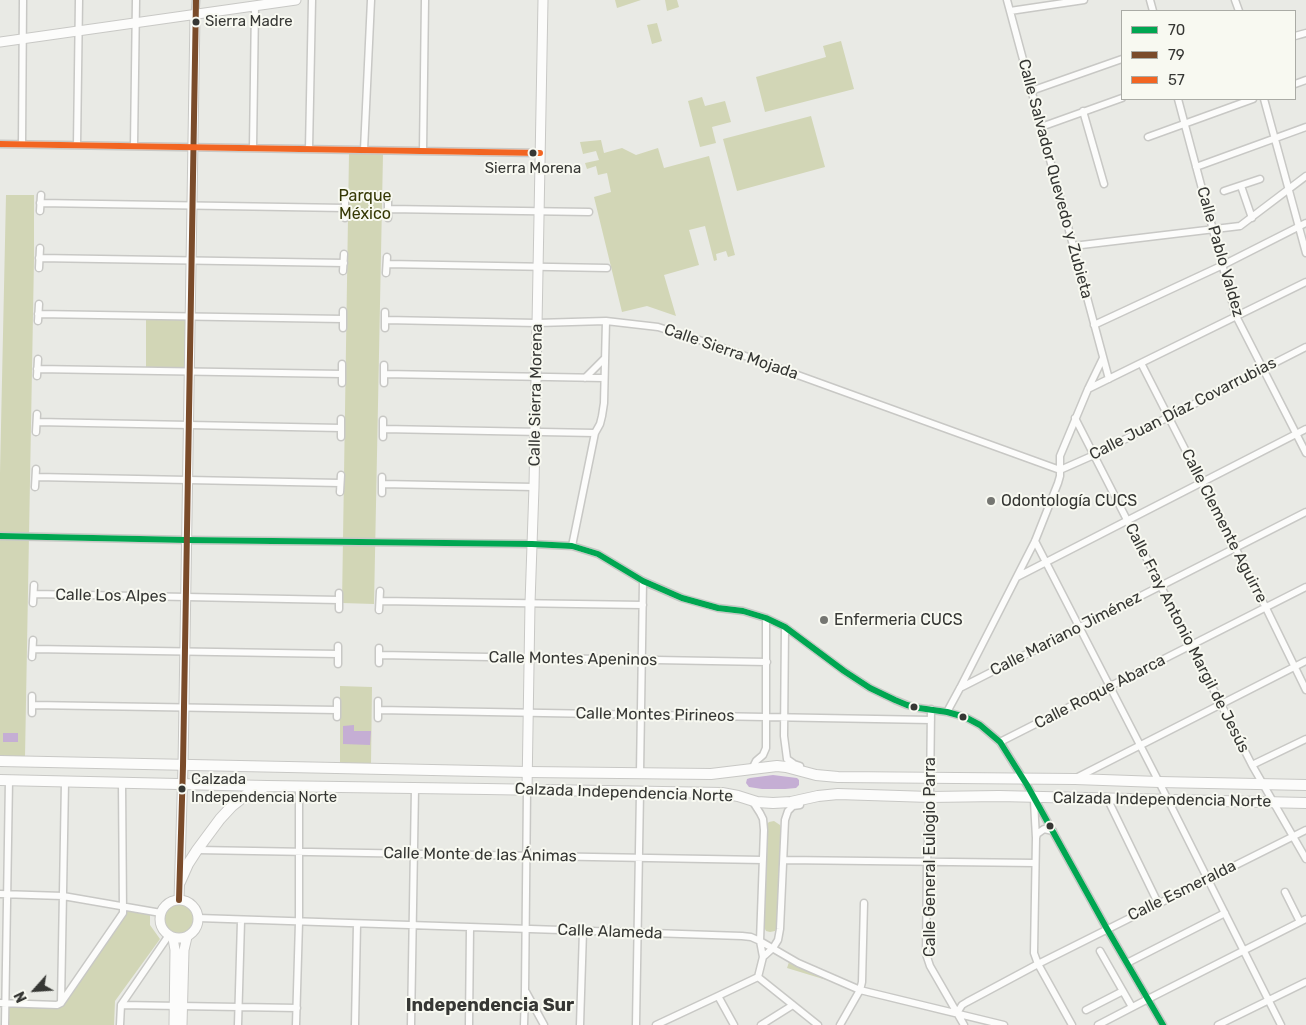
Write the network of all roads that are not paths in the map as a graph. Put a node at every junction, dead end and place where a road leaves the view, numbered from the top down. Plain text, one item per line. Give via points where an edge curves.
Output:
1 (23, 0) edge
2 (80, 0) edge
3 (136, 0) edge
4 (196, 0) edge
5 (296, 0) edge
6 (312, 0) edge
7 (371, 0) edge
8 (425, 0) edge
9 (543, 0) edge
10 (1007, 0) edge
11 (1084, 0) edge
12 (255, 6) junction
13 (1010, 11) junction
14 (195, 15) junction
15 (135, 23) junction
16 (79, 31) junction
17 (22, 39) junction
18 (0, 42) edge
19 (1121, 59) edge
20 (1031, 91) junction
21 (1121, 98) edge
22 (1178, 100) edge
23 (1250, 100) edge
24 (1264, 100) edge
25 (1084, 111) junction
26 (1184, 123) junction
27 (1041, 126) junction
28 (1306, 127) edge
29 (1148, 137) dead end
30 (1274, 138) junction
31 (0, 144) edge
32 (22, 144) junction
33 (78, 145) junction
34 (134, 146) junction
35 (193, 147) junction
36 (253, 148) junction
37 (309, 149) junction
38 (364, 150) junction
39 (423, 151) junction
40 (540, 153) junction
41 (1196, 167) junction
42 (1306, 176) edge
43 (1260, 179) dead end
44 (1104, 184) dead end
45 (1241, 186) junction
46 (1288, 189) junction
47 (1224, 191) dead end
48 (388, 198) dead end
49 (192, 205) junction
50 (388, 209) junction
51 (40, 211) dead end
52 (539, 212) junction
53 (589, 212) dead end
54 (344, 218) dead end
55 (388, 218) dead end
56 (1252, 218) junction
57 (1306, 223) edge
58 (1299, 227) junction
59 (1213, 229) junction
60 (1073, 246) junction
61 (40, 248) dead end
62 (1306, 253) edge
63 (344, 254) dead end
64 (387, 257) dead end
65 (39, 258) junction
66 (191, 261) junction
67 (344, 263) junction
68 (386, 264) junction
69 (1222, 265) junction
70 (538, 267) junction
71 (39, 268) dead end
72 (608, 268) dead end
73 (344, 272) dead end
74 (386, 273) dead end
75 (1306, 282) edge
76 (39, 304) dead end
77 (343, 311) dead end
78 (385, 312) dead end
79 (38, 314) junction
80 (190, 316) junction
81 (1236, 316) junction
82 (343, 319) junction
83 (385, 320) junction
84 (38, 321) dead end
85 (606, 321) junction
86 (537, 323) junction
87 (1094, 325) junction
88 (343, 328) dead end
89 (385, 328) dead end
90 (1306, 347) edge
91 (605, 358) junction
92 (1103, 358) junction
93 (38, 359) dead end
94 (1141, 363) junction
95 (342, 364) dead end
96 (384, 365) dead end
97 (1263, 368) junction
98 (189, 372) junction
99 (342, 374) junction
100 (384, 374) junction
101 (536, 376) junction
102 (585, 378) junction
103 (604, 378) junction
104 (1109, 379) junction
105 (342, 383) dead end
106 (384, 383) dead end
107 (1088, 389) junction
108 (37, 414) dead end
109 (1168, 417) junction
110 (1075, 418) junction
111 (342, 420) dead end
112 (383, 420) dead end
113 (37, 422) junction
114 (188, 425) junction
115 (341, 428) junction
116 (383, 429) junction
117 (1306, 429) edge
118 (36, 432) dead end
119 (535, 432) junction
120 (595, 433) junction
121 (1296, 434) junction
122 (341, 437) dead end
123 (383, 437) dead end
124 (1306, 453) edge
125 (1094, 454) junction
126 (36, 469) dead end
127 (1060, 470) junction
128 (341, 474) dead end
129 (36, 477) junction
130 (187, 480) junction
131 (340, 483) junction
132 (1201, 483) junction
133 (534, 486) junction
134 (35, 487) dead end
135 (340, 492) dead end
136 (382, 493) dead end
137 (1306, 512) edge
138 (1127, 520) junction
139 (0, 536) edge
140 (186, 540) junction
141 (1035, 541) junction
142 (532, 544) junction
143 (572, 546) junction
144 (1235, 548) junction
145 (1046, 562) junction
146 (1017, 577) junction
147 (643, 581) junction
148 (34, 586) dead end
149 (1161, 586) junction
150 (1306, 587) edge
151 (380, 591) dead end
152 (34, 594) junction
153 (186, 597) junction
154 (380, 600) junction
155 (33, 603) dead end
156 (530, 603) junction
157 (643, 606) junction
158 (1266, 608) junction
159 (339, 609) dead end
160 (379, 610) dead end
161 (766, 618) junction
162 (785, 627) junction
163 (1080, 627) junction
164 (33, 640) dead end
165 (338, 646) dead end
166 (1191, 646) junction
167 (33, 649) junction
168 (185, 652) junction
169 (338, 654) junction
170 (32, 657) dead end
171 (530, 658) junction
172 (642, 660) junction
173 (1306, 661) edge
174 (767, 662) junction
175 (379, 663) dead end
176 (338, 664) dead end
177 (1295, 667) junction
178 (1110, 687) junction
179 (960, 688) junction
180 (1306, 690) edge
181 (32, 696) dead end
182 (337, 701) dead end
183 (378, 701) dead end
184 (32, 704) junction
185 (1221, 705) junction
186 (184, 707) junction
187 (931, 709) junction
188 (337, 710) junction
189 (947, 712) junction
190 (32, 713) dead end
191 (529, 713) junction
192 (641, 715) junction
193 (337, 717) dead end
194 (766, 717) junction
195 (783, 717) junction
196 (931, 720) junction
197 (1306, 739) edge
198 (1000, 742) junction
199 (1140, 746) junction
200 (0, 761) edge
201 (1252, 765) junction
202 (183, 766) junction
203 (752, 769) junction
204 (528, 772) junction
205 (640, 773) junction
206 (816, 775) junction
207 (930, 778) junction
208 (1024, 778) junction
209 (1075, 779) junction
210 (4, 780) edge
211 (65, 782) junction
212 (1159, 782) junction
213 (122, 783) junction
214 (183, 784) junction
215 (1262, 784) junction
216 (1306, 785) edge
217 (267, 786) junction
218 (299, 786) junction
219 (415, 788) junction
220 (527, 790) junction
221 (640, 792) junction
222 (818, 796) junction
223 (930, 797) junction
224 (1034, 797) junction
225 (746, 798) junction
226 (1107, 798) junction
227 (1168, 801) junction
228 (1273, 803) junction
229 (1306, 803) edge
230 (1306, 830) edge
231 (1053, 831) junction
232 (1293, 836) junction
233 (1036, 838) junction
234 (197, 850) junction
235 (299, 851) junction
236 (414, 854) junction
237 (527, 855) junction
238 (638, 857) junction
239 (1306, 859) edge
240 (763, 860) junction
241 (784, 860) junction
242 (927, 862) junction
243 (1035, 863) junction
244 (1207, 878) junction
245 (180, 882) junction
246 (1285, 892) dead end
247 (4, 894) edge
248 (63, 896) junction
249 (179, 900) junction
250 (864, 903) dead end
251 (1158, 903) junction
252 (122, 905) junction
253 (161, 912) junction
254 (1225, 913) junction
255 (198, 918) junction
256 (241, 920) junction
257 (1303, 920) edge
258 (299, 922) junction
259 (357, 924) junction
260 (413, 926) junction
261 (470, 928) junction
262 (1107, 928) junction
263 (526, 930) junction
264 (583, 931) junction
265 (637, 933) junction
266 (171, 936) junction
267 (187, 937) junction
268 (760, 941) junction
269 (773, 948) junction
270 (1243, 950) junction
271 (1100, 952) dead end
272 (763, 957) junction
273 (1127, 963) junction
274 (1038, 964) junction
275 (758, 976) junction
276 (1306, 982) edge
277 (525, 990) junction
278 (860, 990) junction
279 (1123, 991) junction
280 (718, 996) junction
281 (1148, 998) junction
282 (1268, 1000) junction
283 (3, 1003) edge
284 (61, 1003) junction
285 (121, 1005) junction
286 (793, 1005) junction
287 (178, 1006) junction
288 (238, 1007) junction
289 (1132, 1007) junction
290 (297, 1008) junction
291 (1086, 1010) dead end
292 (957, 1013) junction
293 (5, 1025) edge
294 (120, 1025) edge
295 (174, 1025) edge
296 (182, 1025) edge
297 (238, 1025) edge
298 (296, 1025) edge
299 (355, 1025) edge
300 (411, 1025) edge
301 (469, 1025) edge
302 (524, 1025) edge
303 (544, 1025) edge
304 (580, 1025) edge
305 (636, 1025) edge
306 (656, 1025) edge
307 (734, 1025) edge
308 (761, 1025) edge
309 (818, 1025) edge
310 (840, 1025) edge
311 (964, 1025) edge
312 (1004, 1025) edge
313 (1072, 1025) edge
314 (1098, 1025) edge
315 (1164, 1025) edge
316 (1218, 1025) edge
317 (1281, 1025) edge

1 - 17 street
2 - 16 street
3 - 15 street
4 - 14 street
5 - 12 street
6 - 37 street
7 - 38 street
8 - 39 street
9 - 40 street, Calle Sierra Morena
10 - 13 street, Calle Salvador Quevedo y Zubieta
11 - 13 street
12 - 14 street
12 - 36 street
13 - 20 street, Calle Salvador Quevedo y Zubieta
14 - 15 street
14 - 35 street
15 - 16 street
15 - 34 street
16 - 17 street
16 - 33 street
17 - 18 street
17 - 32 street
19 - 20 street
20 - 27 street, Calle Salvador Quevedo y Zubieta
21 - 25 street
22 - 26 street, Calle Pablo Valdez
23 - 26 street
24 - 30 street
25 - 27 street
25 - 44 street
26 - 29 street
26 - 41 street, Calle Pablo Valdez
27 - 60 street, Calle Salvador Quevedo y Zubieta
28 - 30 street
30 - 41 street
30 - 46 street
31 - 32 street
32 - 33 street
33 - 34 street
34 - 35 street
35 - 36 street
35 - 49 street
36 - 37 street
37 - 38 street
38 - 39 street
39 - 40 street
40 - 52 street, Calle Sierra Morena
41 - 59 street, Calle Pablo Valdez
42 - 46 street
43 - 45 street
45 - 47 street
45 - 56 street
46 - 56 street
46 - 58 street
48 - 50 street
49 - 51 street via 40,199
49 - 54 street via 345,205
49 - 66 street
50 - 52 street
50 - 55 street
52 - 53 street
52 - 70 street, Calle Sierra Morena
56 - 59 street via 1240,226
57 - 58 street
58 - 62 street
58 - 69 street
59 - 60 street
59 - 69 street, Calle Pablo Valdez
60 - 87 street, Calle Salvador Quevedo y Zubieta
61 - 65 street
63 - 67 street
64 - 68 street
65 - 66 street
65 - 71 street
66 - 67 street
66 - 80 street
67 - 73 street
68 - 70 street
68 - 74 street
69 - 81 street, Calle Pablo Valdez
69 - 87 street
70 - 72 street
70 - 86 street, Calle Sierra Morena
75 - 81 street
76 - 79 street
77 - 82 street
78 - 83 street
79 - 80 street
79 - 84 street
80 - 82 street
80 - 98 street
81 - 94 street
81 - 97 street, Calle Pablo Valdez
82 - 88 street
83 - 86 street, Calle Sierra Mojada
83 - 89 street
85 - 86 street, Calle Sierra Mojada
85 - 91 street
85 - 127 street, Calle Sierra Mojada via 658,327 712,344
86 - 101 street, Calle Sierra Morena
87 - 92 street, Calle Salvador Quevedo y Zubieta
90 - 97 street, Calle Juan Díaz Covarrubias
91 - 102 street
91 - 103 street
92 - 104 street, Calle Salvador Quevedo y Zubieta
92 - 107 street
93 - 98 street via 37,373
94 - 104 street
94 - 109 street, Calle Clemente Aguirre
95 - 99 street
96 - 100 street
97 - 109 street, Calle Juan Díaz Covarrubias
97 - 121 street, Calle Pablo Valdez
98 - 99 street
98 - 114 street
99 - 105 street
100 - 101 street
100 - 106 street
101 - 102 street
101 - 119 street, Calle Sierra Morena
102 - 103 street
103 - 120 street via 602,416
104 - 107 street
107 - 110 street
108 - 113 street
109 - 125 street, Calle Juan Díaz Covarrubias
109 - 132 street, Calle Clemente Aguirre
110 - 125 street, Calle Fray Antonio Margil de Jesús
110 - 127 street via 1060,456
111 - 115 street
112 - 116 street
113 - 114 street
113 - 118 street
114 - 115 street
114 - 130 street
115 - 122 street
116 - 119 street
116 - 123 street
117 - 121 street
119 - 120 street
119 - 133 street, Calle Sierra Morena
120 - 143 street
121 - 124 street, Calle Pablo Valdez
121 - 132 street
125 - 127 street, Calle Juan Díaz Covarrubias
125 - 138 street, Calle Fray Antonio Margil de Jesús
126 - 129 street
127 - 141 street
128 - 131 street
129 - 130 street
129 - 134 street
130 - 131 street
130 - 140 street
131 - 135 street
132 - 138 street
132 - 144 street, Calle Clemente Aguirre
133 - 136 street via 382,480
133 - 142 street, Calle Sierra Morena
137 - 144 street, Calle Mariano Jiménez
138 - 145 street
138 - 149 street, Calle Fray Antonio Margil de Jesús
139 - 140 street
140 - 142 street
140 - 153 street
141 - 145 street
141 - 146 street
142 - 143 street
142 - 156 street, Calle Sierra Morena
143 - 147 street via 598,554
144 - 149 street, Calle Mariano Jiménez
144 - 158 street, Calle Clemente Aguirre
145 - 146 street
145 - 163 street
146 - 179 street
147 - 157 street
147 - 161 street via 682,598
148 - 152 street
149 - 163 street, Calle Mariano Jiménez
149 - 166 street, Calle Fray Antonio Margil de Jesús
150 - 158 street, Calle Roque Abarca
151 - 154 street
152 - 153 street, Calle Los Alpes
152 - 155 street
153 - 159 street, Calle Los Alpes via 339,596
153 - 168 street
154 - 156 street
154 - 160 street
156 - 157 street
156 - 171 street, Calle Sierra Morena
157 - 172 street
158 - 166 street, Calle Roque Abarca
158 - 177 street, Calle Clemente Aguirre
161 - 162 street
161 - 174 street
162 - 187 street via 870,688 895,700
162 - 195 street
163 - 178 street
163 - 179 street, Calle Mariano Jiménez
164 - 167 street
165 - 169 street
166 - 178 street, Calle Roque Abarca
166 - 185 street, Calle Fray Antonio Margil de Jesús
167 - 168 street
167 - 170 street
168 - 169 street
168 - 186 street
169 - 176 street
171 - 172 street, Calle Montes Apeninos
171 - 175 street, Calle Montes Apeninos via 379,652
171 - 191 street, Calle Sierra Morena
172 - 174 street, Calle Montes Apeninos
172 - 192 street
173 - 177 street
174 - 194 street
177 - 180 street, Calle Clemente Aguirre
177 - 185 street
178 - 198 street, Calle Roque Abarca
178 - 199 street
179 - 189 street
181 - 184 street
182 - 188 street
183 - 191 street, Calle Montes Pirineos via 378,714
184 - 186 street
184 - 190 street
185 - 199 street
185 - 201 street, Calle Fray Antonio Margil de Jesús
186 - 188 street
186 - 202 street
187 - 189 street
187 - 196 street, Calle General Eulogio Parra
188 - 193 street
189 - 198 street via 980,725
191 - 192 street, Calle Montes Pirineos
191 - 204 street, Calle Sierra Morena
192 - 194 street, Calle Montes Pirineos
192 - 205 street
194 - 195 street, Calle Montes Pirineos
194 - 203 street via 766,748
195 - 196 street, Calle Montes Pirineos
195 - 206 street via 787,759
196 - 207 street, Calle General Eulogio Parra
197 - 201 street
198 - 208 street
199 - 209 street
199 - 212 street
200 - 202 main road, Calzada Independencia Norte
201 - 215 street, Calle Fray Antonio Margil de Jesús
202 - 204 main road, Calzada Independencia Norte
202 - 214 street
203 - 205 main road, Calzada Independencia Norte via 711,774
203 - 206 main road, Calzada Independencia Norte via 777,766
204 - 205 main road, Calzada Independencia Norte
204 - 220 street, Calle Sierra Morena
206 - 207 main road, Calzada Independencia Norte
207 - 208 main road, Calzada Independencia Norte
207 - 223 street, Calle General Eulogio Parra
208 - 209 main road, Calzada Independencia Norte
208 - 224 street
209 - 212 main road, Calzada Independencia Norte
210 - 211 main road, Calzada Independencia Norte
210 - 247 street
211 - 213 main road, Calzada Independencia Norte
211 - 248 street
212 - 215 main road, Calzada Independencia Norte
212 - 227 street
213 - 214 main road, Calzada Independencia Norte
213 - 252 street
214 - 217 main road, Calzada Independencia Norte
214 - 245 street
215 - 216 main road, Calzada Independencia Norte
215 - 228 street, Calle Fray Antonio Margil de Jesús
217 - 218 main road, Calzada Independencia Norte
217 - 234 main road via 246,795 232,806
218 - 219 main road, Calzada Independencia Norte
218 - 235 street
219 - 220 main road, Calzada Independencia Norte
219 - 236 street
220 - 221 main road, Calzada Independencia Norte
220 - 237 street
221 - 225 main road, Calzada Independencia Norte via 722,793
221 - 238 street
222 - 223 main road, Calzada Independencia Norte
222 - 225 main road, Calzada Independencia Norte via 773,803
222 - 241 street via 788,811
223 - 224 main road, Calzada Independencia Norte
223 - 242 street, Calle General Eulogio Parra
224 - 226 main road, Calzada Independencia Norte
224 - 231 street
224 - 233 street
225 - 240 street via 754,803 763,819
226 - 227 main road, Calzada Independencia Norte
226 - 251 street
227 - 228 main road, Calzada Independencia Norte
227 - 244 street
228 - 229 main road, Calzada Independencia Norte
228 - 232 street, Calle Fray Antonio Margil de Jesús
230 - 232 street, Calle Esmeralda
231 - 233 street via 1044,829
231 - 262 street
232 - 239 street, Calle Fray Antonio Margil de Jesús
232 - 244 street, Calle Esmeralda
233 - 243 street
234 - 235 street, Calle Monte de las Ánimas
234 - 245 main road
235 - 236 street, Calle Monte de las Ánimas
235 - 258 street
236 - 237 street, Calle Monte de las Ánimas
236 - 260 street
237 - 238 street, Calle Monte de las Ánimas
237 - 263 street
238 - 240 street, Calle Monte de las Ánimas
238 - 265 street
240 - 268 street
241 - 242 street
241 - 269 street via 780,929
242 - 243 street
242 - 292 street, Calle General Eulogio Parra via 926,954
243 - 274 street via 1034,953
244 - 251 street, Calle Esmeralda
244 - 254 street
245 - 249 street
246 - 257 street
247 - 248 street
247 - 283 street
248 - 252 street
248 - 284 street
249 - 253 street via 168,903
249 - 255 street via 194,908
250 - 278 street
251 - 262 street, Calle Esmeralda
252 - 253 street
252 - 284 street via 123,913
253 - 266 street via 160,923
254 - 270 street
254 - 273 street
255 - 256 street, Calle Alameda
255 - 267 street via 196,930
256 - 258 street, Calle Alameda
256 - 288 street
257 - 270 street
258 - 259 street, Calle Alameda
258 - 290 street
259 - 260 street, Calle Alameda
259 - 299 street
260 - 261 street, Calle Alameda
260 - 300 street
261 - 263 street, Calle Alameda
261 - 301 street
262 - 273 street
262 - 274 street, Calle Esmeralda
263 - 264 street, Calle Alameda
263 - 277 street
264 - 265 street, Calle Alameda
264 - 304 street
265 - 268 street, Calle Alameda via 742,936
265 - 305 street
266 - 267 street
266 - 285 street
266 - 287 street via 175,950
267 - 287 street
268 - 269 street, Calle Alameda
268 - 272 street
269 - 272 street
269 - 278 street, Calle Alameda via 798,964
270 - 281 street
270 - 282 street
271 - 279 street
272 - 275 street
273 - 281 street
274 - 292 street, Calle Esmeralda via 962,1005
274 - 313 street
275 - 280 street
275 - 286 street
276 - 282 street
277 - 302 street
277 - 303 street
278 - 292 street, Calle Alameda
278 - 310 street
279 - 289 street
279 - 291 street
280 - 306 street
280 - 307 street
281 - 289 street
281 - 315 street
282 - 316 street
282 - 317 street
283 - 284 street
283 - 293 street
285 - 287 street
285 - 294 street
286 - 308 street
286 - 309 street
287 - 288 street
287 - 295 street
287 - 296 street
288 - 290 street
288 - 297 street
289 - 314 street
290 - 298 street
292 - 311 street, Calle General Eulogio Parra
292 - 312 street, Calle Alameda

